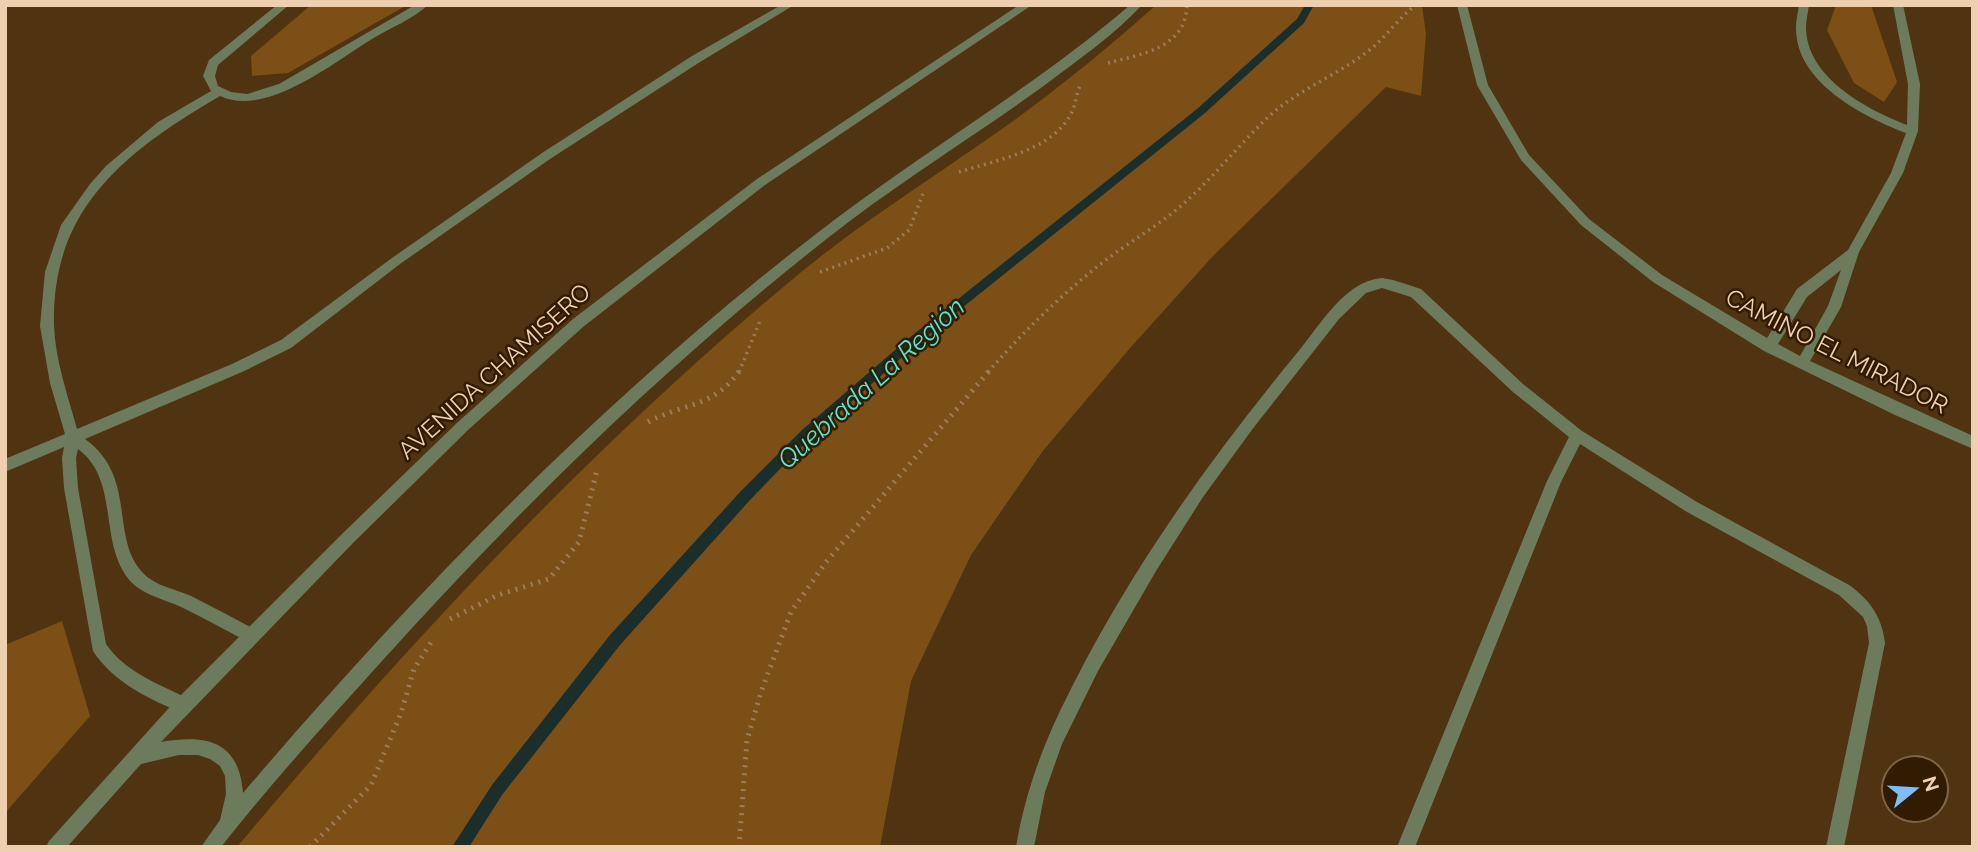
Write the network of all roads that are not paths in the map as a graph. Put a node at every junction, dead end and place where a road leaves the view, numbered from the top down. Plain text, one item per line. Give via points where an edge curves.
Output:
1 (284, 5) edge
2 (423, 5) edge
3 (789, 5) edge
4 (1027, 5) edge
5 (1137, 5) edge
6 (1462, 5) edge
7 (1804, 5) edge
8 (1898, 5) edge
9 (218, 92) junction
10 (1912, 131) junction
11 (1853, 252) junction
12 (1769, 347) junction
13 (1802, 364) junction
14 (1577, 435) junction
15 (73, 438) junction
16 (1973, 443) edge
17 (5, 466) edge
18 (252, 636) junction
19 (183, 705) junction
20 (134, 759) junction
21 (228, 825) junction
22 (55, 847) edge
23 (210, 847) edge
24 (1025, 847) edge
25 (1406, 847) edge
26 (1835, 847) edge

1 - 9 street via 214,63 209,82
2 - 9 street via 283,88 244,97
3 - 15 street via 546,156 286,344
4 - 18 street, AVENIDA CHAMISERO via 825,137 634,277 463,426
5 - 21 street via 1036,86 823,235 623,404 381,649
6 - 12 street, CAMINO EL MIRADOR via 1479,78 1513,139 1563,200 1625,255
7 - 10 street via 1804,40 1826,80 1867,113
8 - 10 street via 1914,84
9 - 15 street via 163,125 110,169 81,204 58,247 47,326
10 - 11 street via 1897,173
11 - 12 street via 1802,293
11 - 13 street via 1834,307
12 - 13 street, CAMINO EL MIRADOR
13 - 16 street, CAMINO EL MIRADOR
14 - 24 street via 1518,388 1416,293 1394,285 1367,286 1346,305 1222,456 1132,595 1049,752 1029,811
14 - 25 street via 1554,481
14 - 26 street via 1692,507 1844,590 1872,615 1877,643
15 - 17 street
15 - 18 street via 88,446 104,464 125,555 140,580
15 - 19 street via 71,488 99,646 114,667
18 - 19 street, AVENIDA CHAMISERO
19 - 20 street, AVENIDA CHAMISERO
20 - 21 street via 180,746 211,748 223,755 234,782
20 - 22 street, AVENIDA CHAMISERO
21 - 23 street

